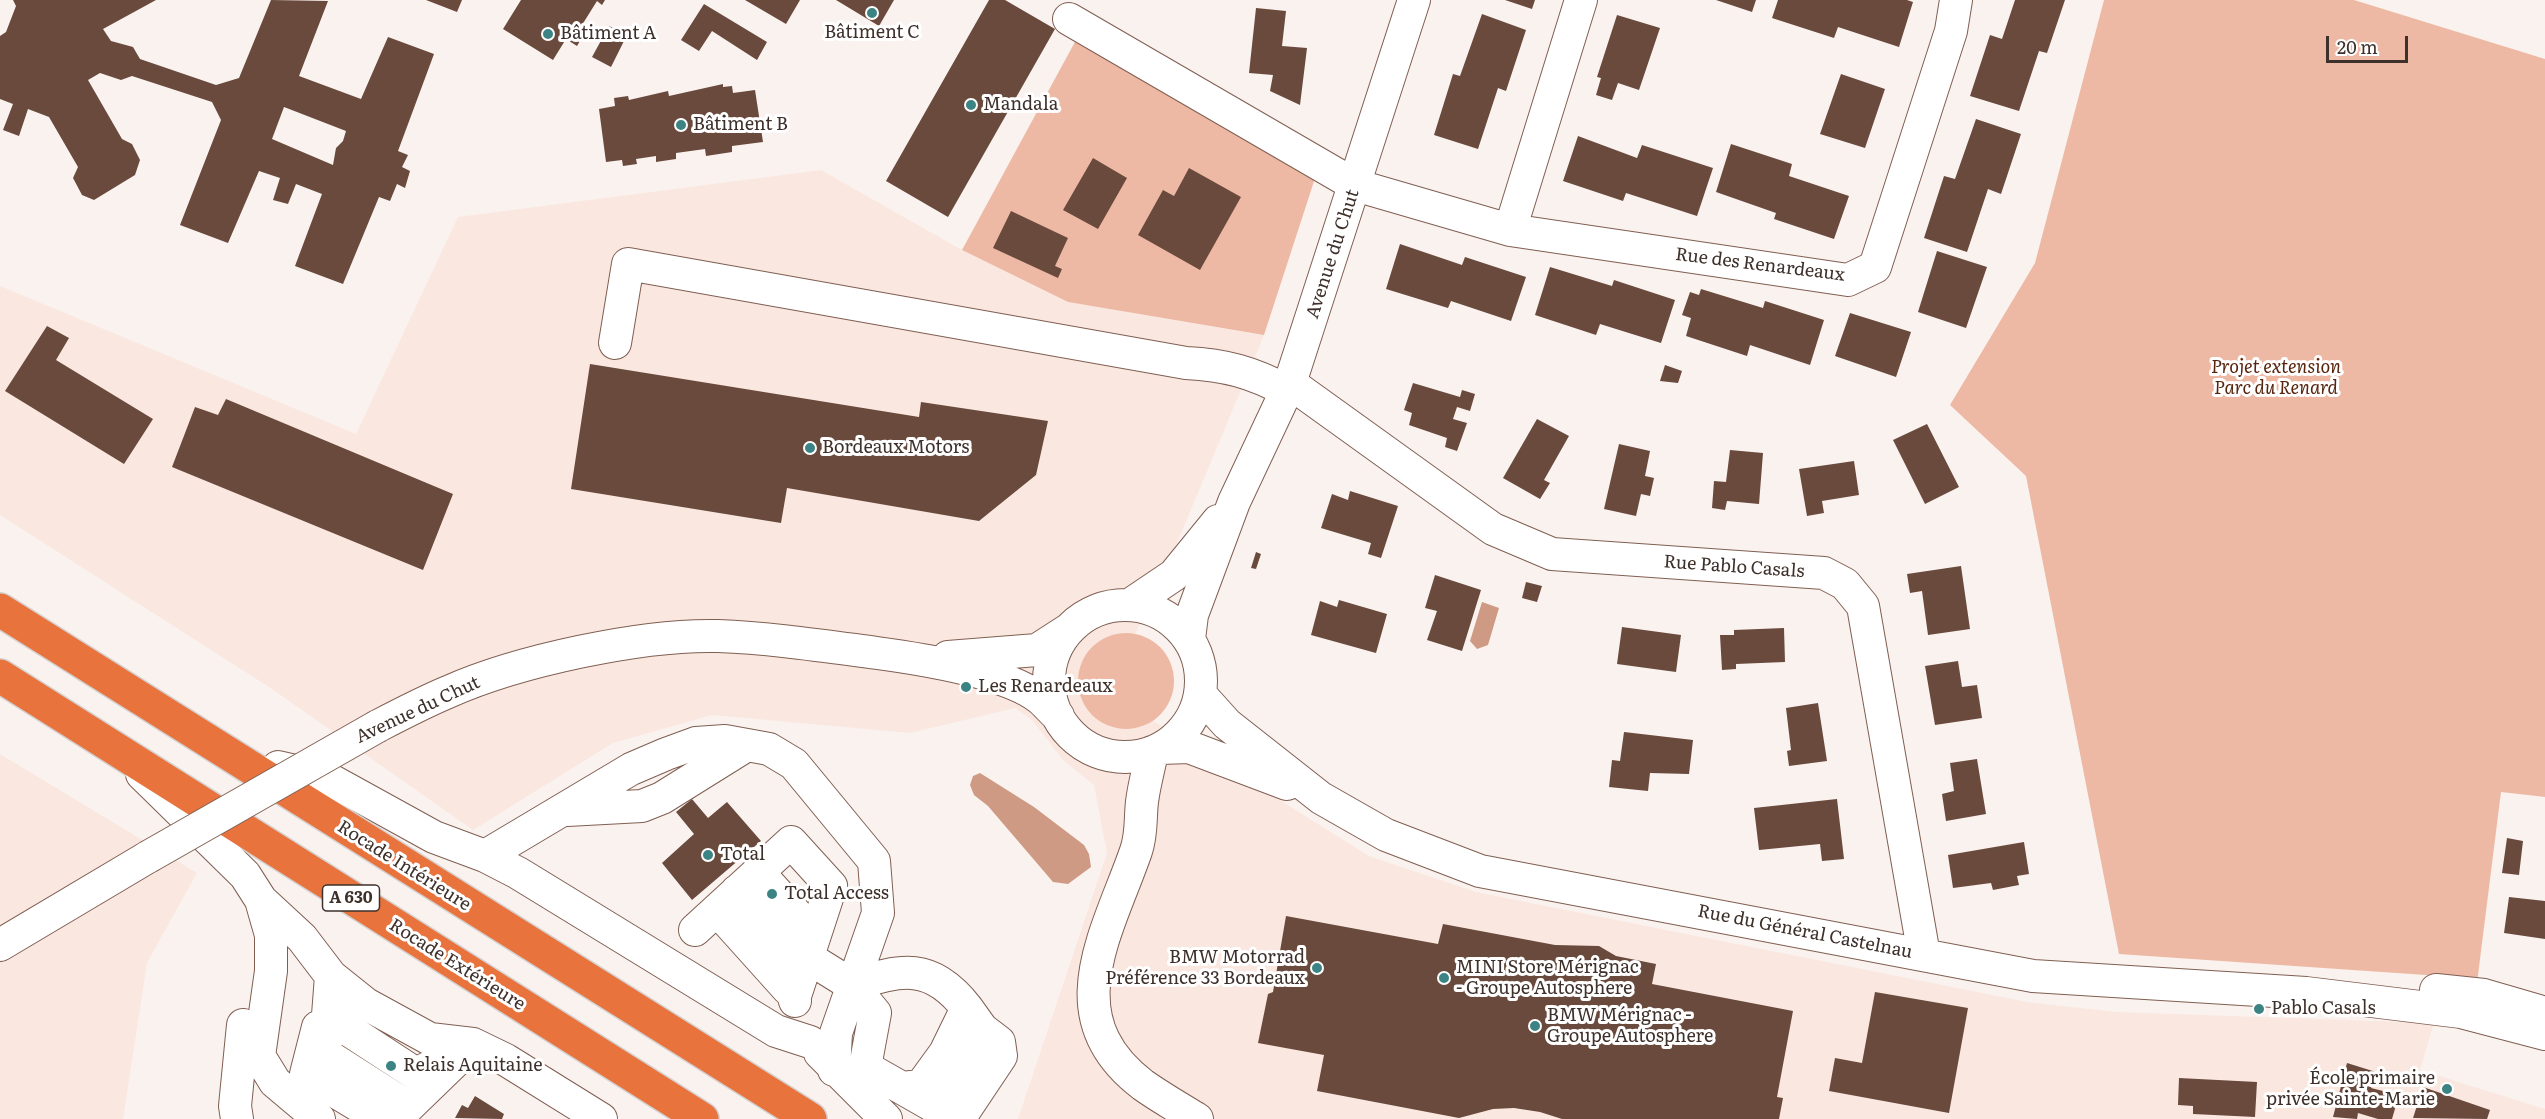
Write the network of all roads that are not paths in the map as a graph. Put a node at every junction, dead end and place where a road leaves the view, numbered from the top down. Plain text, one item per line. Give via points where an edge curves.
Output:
1 (1414, 0) edge
2 (1581, 0) edge
3 (1956, 0) edge
4 (1069, 19) dead end
5 (1355, 186) junction
6 (1510, 230) junction
7 (615, 343) dead end
8 (1289, 387) junction
9 (1234, 502) junction
10 (1131, 604) junction
11 (0, 610) edge
12 (1068, 630) junction
13 (1189, 639) junction
14 (920, 658) junction
15 (0, 676) edge
16 (1200, 694) junction
17 (1058, 716) junction
18 (113, 747) junction
19 (1157, 750) junction
20 (1104, 754) junction
21 (234, 757) junction
22 (1321, 798) junction
23 (1142, 802) junction
24 (485, 856) junction
25 (261, 900) junction
26 (0, 945) edge
27 (1924, 955) junction
28 (807, 957) junction
29 (331, 976) junction
30 (852, 986) junction
31 (2306, 993) junction
32 (795, 996) junction
33 (2545, 1013) edge
34 (974, 1019) junction
35 (2545, 1034) edge
36 (810, 1042) junction
37 (473, 1044) junction
38 (834, 1070) junction
39 (902, 1088) junction
40 (237, 1119) edge
41 (319, 1119) edge
42 (381, 1119) edge
43 (402, 1119) edge
44 (409, 1119) edge
45 (418, 1119) edge
46 (600, 1119) edge
47 (702, 1119) edge
48 (810, 1119) edge
49 (886, 1119) edge
50 (1197, 1119) edge

1 - 5 street, Avenue du Chut
2 - 6 street
3 - 6 street, Rue des Renardeaux via 1952,31 1875,267 1848,280
4 - 5 street, Rue des Renardeaux
5 - 6 street, Rue des Renardeaux
5 - 8 street, Avenue du Chut
7 - 8 street, Rue Pablo Casals via 628,264 1165,360 1222,365
8 - 9 street, Avenue du Chut
8 - 27 street, Rue Pablo Casals via 1493,529 1552,554 1824,573 1845,584 1863,606
9 - 10 street, Avenue du Chut via 1174,574
9 - 13 street, Avenue du Chut via 1192,615
10 - 12 street via 1098,610
10 - 13 street via 1170,618
11 - 21 highway, Rocade Intérieure
12 - 14 street, Avenue du Chut via 1037,650
12 - 17 street via 1056,649 1050,671 1050,694
13 - 16 street via 1201,669
14 - 17 street, Avenue du Chut via 998,679 1037,696
14 - 26 street, Avenue du Chut, bridge via 717,636 601,649 496,674 448,691 378,726
15 - 18 highway, Rocade Extérieure / A 630
16 - 19 street via 1193,716 1179,735
16 - 22 street, Rue du Général Castelnau via 1227,724
17 - 20 street via 1070,733
18 - 25 street via 245,875
18 - 47 highway, Rocade Extérieure / A 630
19 - 20 street via 1129,757
19 - 22 street, Rue du Général Castelnau via 1189,747
19 - 23 street
20 - 23 street
21 - 24 street via 327,778 434,837
21 - 48 highway, Rocade Intérieure
22 - 27 street, Rue du Général Castelnau via 1386,835 1480,871
23 - 50 street via 1142,828 1136,850 1097,954 1094,1005 1106,1042 1118,1060 1142,1084
24 - 30 street via 631,769 673,751 696,743 725,741 769,749 794,764 874,861 878,913
24 - 36 street via 776,1031
25 - 29 street via 302,938
25 - 40 street via 257,957 243,1026
25 - 41 street via 272,935 259,1056 275,1082
27 - 31 street, Rue du Général Castelnau via 2033,976
28 - 30 street
28 - 32 street
28 - 32 street via 823,909 742,887 774,929
29 - 37 street via 384,1015 430,1039
29 - 37 street via 335,1042 411,1092
29 - 42 street via 306,1074
29 - 43 street via 315,1064
30 - 34 street via 892,972 932,976 956,994
30 - 38 street via 836,1033
30 - 39 street via 876,1013 865,1067
31 - 33 street, Rue du Général Castelnau via 2385,987 2465,992
31 - 35 street, Rue du Général Castelnau via 2461,1012
32 - 36 street via 797,1012
34 - 39 street via 921,1086
34 - 39 street via 976,1052 945,1099 930,1104
36 - 38 street
37 - 44 street
37 - 45 street
37 - 46 street via 506,1060
38 - 49 street

